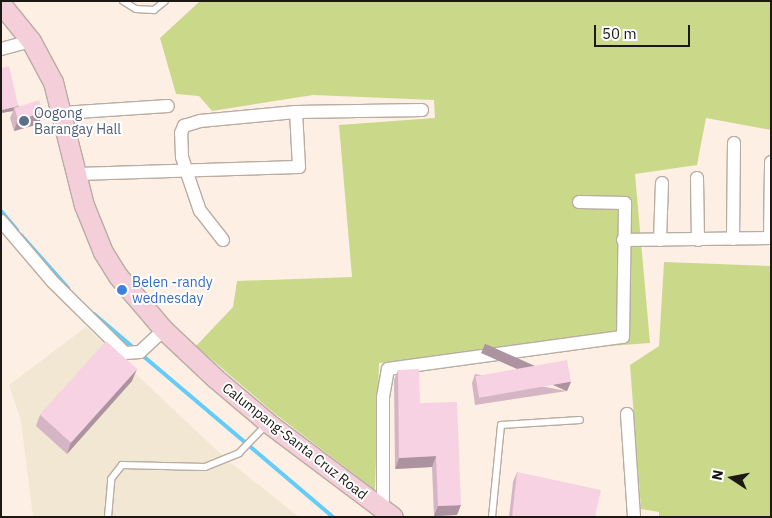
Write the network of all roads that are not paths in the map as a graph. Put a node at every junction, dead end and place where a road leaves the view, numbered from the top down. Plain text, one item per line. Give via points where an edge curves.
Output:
1 (123, 1) edge
2 (165, 1) edge
3 (1, 4) edge
4 (31, 41) junction
5 (1, 49) edge
6 (168, 106) dead end
7 (422, 110) dead end
8 (296, 112) junction
9 (62, 113) junction
10 (734, 143) dead end
11 (771, 162) edge
12 (187, 173) junction
13 (76, 174) junction
14 (697, 178) dead end
15 (662, 183) dead end
16 (579, 202) dead end
17 (1, 221) edge
18 (770, 238) edge
19 (733, 239) junction
20 (223, 240) dead end
21 (623, 240) junction
22 (660, 240) junction
23 (698, 240) junction
24 (164, 330) junction
25 (627, 414) dead end
26 (580, 420) dead end
27 (268, 423) junction
28 (388, 513) edge
29 (108, 517) edge
30 (492, 517) edge
31 (634, 517) edge

1 - 2 lane via 136,9 154,10
3 - 4 main road, Calumpang-Santa Cruz Road
4 - 5 street
4 - 9 main road, Calumpang-Santa Cruz Road via 53,82
6 - 9 street
7 - 8 street
8 - 12 street via 200,121 184,126 182,149
8 - 12 street via 299,167
9 - 13 main road, Calumpang-Santa Cruz Road
10 - 19 street
11 - 18 street
12 - 13 street
12 - 20 street via 200,211
13 - 24 main road, Calumpang-Santa Cruz Road via 103,252 118,276
14 - 23 street
15 - 22 street
16 - 21 street via 625,203
17 - 24 street via 53,282 125,354 137,353
18 - 19 street
19 - 23 street
21 - 22 street
21 - 28 street via 623,336 388,369 383,397
22 - 23 street
24 - 27 main road, Calumpang-Santa Cruz Road
25 - 31 street
26 - 30 lane via 501,425
27 - 28 main road, Calumpang-Santa Cruz Road
27 - 29 lane via 244,449 205,467 122,465 111,479

